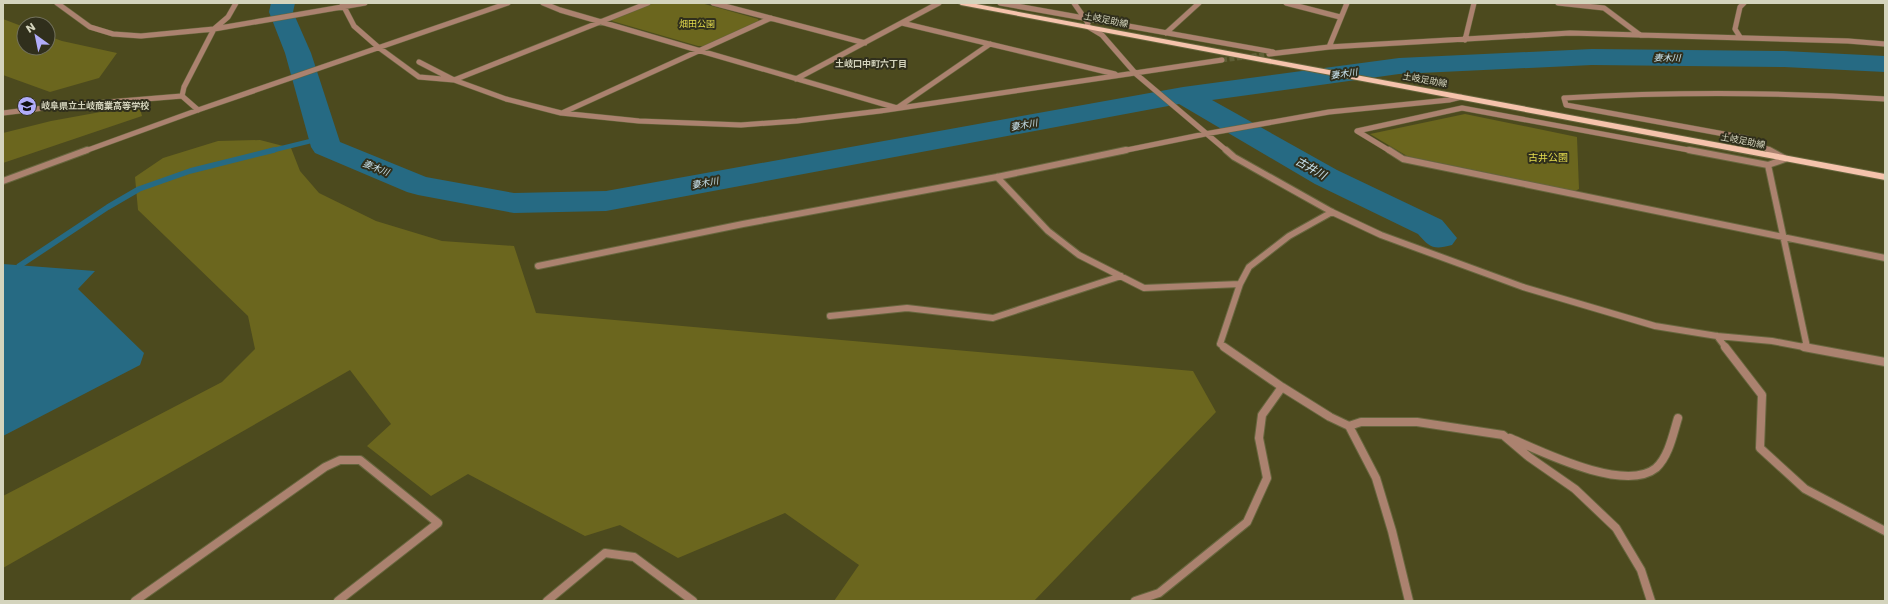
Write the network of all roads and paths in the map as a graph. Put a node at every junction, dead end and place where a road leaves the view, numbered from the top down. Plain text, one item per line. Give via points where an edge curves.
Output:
1 (57, 3) edge
2 (236, 3) edge
3 (365, 3) edge
4 (508, 3) edge
5 (543, 3) edge
6 (648, 3) edge
7 (713, 3) edge
8 (939, 3) edge
9 (961, 3) edge
10 (1000, 3) edge
11 (1074, 3) edge
12 (1199, 3) edge
13 (1286, 3) edge
14 (1346, 3) edge
15 (1474, 3) edge
16 (1558, 3) edge
17 (1744, 3) edge
18 (343, 5) edge
19 (1340, 17) junction
20 (771, 18) junction
21 (1085, 18) junction
22 (601, 22) junction
23 (902, 23) junction
24 (1087, 26) junction
25 (214, 29) junction
26 (1166, 33) junction
27 (1640, 36) junction
28 (1740, 37) junction
29 (1465, 40) junction
30 (865, 43) junction
31 (990, 44) junction
32 (1885, 44) edge
33 (378, 47) junction
34 (1329, 47) junction
35 (701, 50) junction
36 (1280, 53) junction
37 (1268, 58) junction
38 (1222, 60) tunnel mouth
39 (419, 62) dead end
40 (1136, 74) junction
41 (1119, 75) junction
42 (796, 79) junction
43 (454, 80) junction
44 (182, 96) junction
45 (1461, 97) junction
46 (1885, 99) edge
47 (897, 108) junction
48 (198, 110) junction
49 (561, 113) junction
50 (3, 114) edge
51 (1205, 134) junction
52 (1785, 159) junction
53 (1768, 165) junction
54 (997, 177) junction
55 (1885, 177) edge
56 (3, 181) edge
57 (1332, 212) junction
58 (1785, 238) junction
59 (1885, 258) edge
60 (538, 266) dead end
61 (1121, 276) junction
62 (1240, 284) junction
63 (830, 316) dead end
64 (1717, 336) junction
65 (1807, 347) junction
66 (1885, 362) edge
67 (1282, 388) junction
68 (1678, 418) dead end
69 (1349, 426) junction
70 (1503, 435) junction
71 (1885, 531) edge
72 (134, 601) edge
73 (338, 601) edge
74 (547, 601) edge
75 (693, 601) edge
76 (1135, 601) edge
77 (1409, 601) edge
78 (1651, 601) edge

1 - 25 street via 90,27 113,34 141,36
2 - 25 street via 228,17
3 - 18 street
4 - 33 street
5 - 22 street
6 - 22 street
7 - 20 street
8 - 23 street
9 - 24 main road, 土岐足助線
10 - 21 street
11 - 21 street
12 - 26 street
13 - 19 street
14 - 19 street
15 - 29 street
16 - 27 street via 1604,8
17 - 28 street via 1740,7 1735,29
18 - 25 street
18 - 33 street via 354,26
19 - 34 street
20 - 30 street
20 - 35 street
21 - 24 street
21 - 26 street
22 - 35 street
22 - 43 street
23 - 30 street
23 - 31 street
24 - 37 main road, 土岐足助線
24 - 40 street via 1102,35
25 - 44 street via 184,87
26 - 36 street
27 - 28 street
27 - 29 street via 1570,34
28 - 32 street via 1848,40
29 - 34 street
30 - 42 street
31 - 41 street
31 - 47 street
33 - 43 street via 419,77
33 - 48 street
34 - 36 street
35 - 42 street
35 - 49 street
36 - 37 street
37 - 45 main road, 土岐足助線
38 - 40 street
39 - 43 street
40 - 41 street
40 - 51 street
41 - 47 street
42 - 47 street
43 - 49 street via 506,99
44 - 48 street
44 - 50 street via 60,106
45 - 51 street via 1329,112
45 - 52 main road, 土岐足助線
46 - 52 street via 1742,93 1564,98 1566,106 1746,138
47 - 49 street via 797,121 741,125 639,121
48 - 56 street
51 - 54 street
51 - 57 street via 1234,157
52 - 53 street
52 - 55 main road, 土岐足助線
53 - 58 street
53 - 58 street via 1462,108 1357,131 1403,159
54 - 60 street via 743,224
54 - 61 street via 1048,231 1079,255
57 - 62 street via 1289,236 1249,267
57 - 64 street via 1381,235 1523,287 1655,326
58 - 59 street
58 - 65 street
61 - 62 street via 1144,288
61 - 63 street via 993,318 908,308
62 - 67 street via 1220,344
64 - 65 street
64 - 71 street via 1762,395 1760,448 1805,489
65 - 66 street
67 - 69 street
67 - 76 street via 1262,415 1259,438 1267,478 1247,522 1159,594
68 - 70 street via 1665,457 1651,471 1628,476 1591,470
69 - 70 street via 1361,422 1417,422
69 - 77 street via 1376,478
70 - 78 street via 1575,489 1616,528 1641,570
72 - 73 street via 325,467 340,460 360,460 438,523
74 - 75 street via 605,553 634,557

